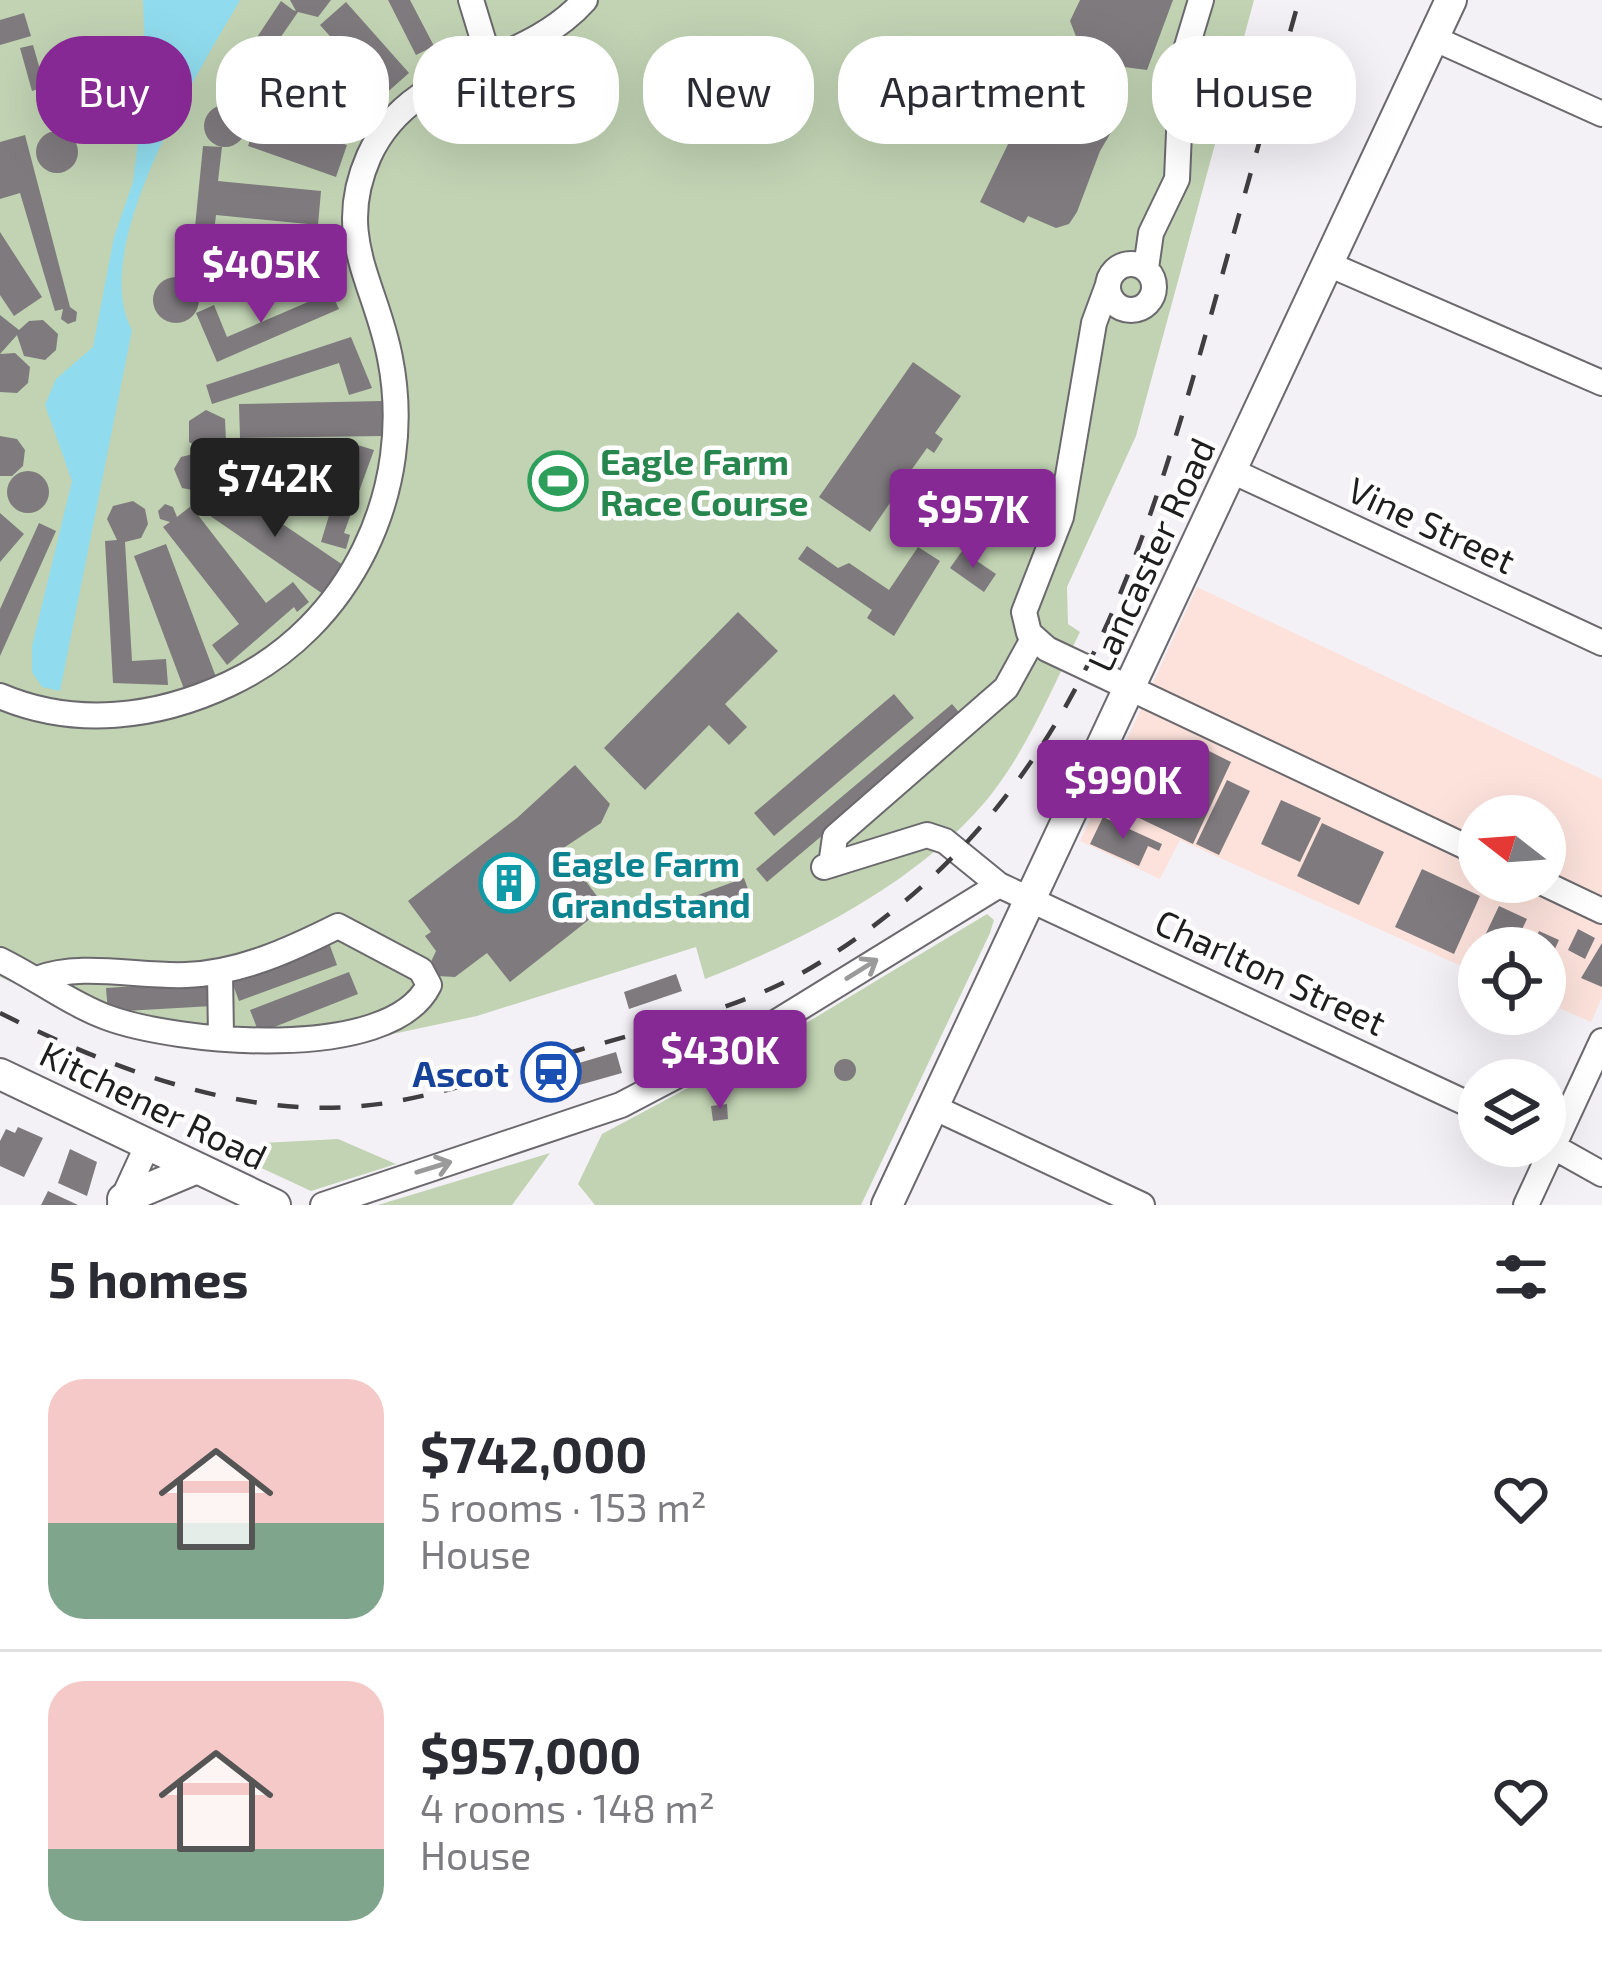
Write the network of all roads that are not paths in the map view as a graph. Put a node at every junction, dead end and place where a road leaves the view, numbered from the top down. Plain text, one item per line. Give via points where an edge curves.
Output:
1 (471, 0) edge
2 (585, 0) edge
3 (1201, 0) edge
4 (1451, 0) edge
5 (482, 36) edge
6 (536, 36) edge
7 (1433, 38) junction
8 (413, 100) edge
9 (1602, 114) edge
10 (1328, 264) junction
11 (1136, 266) junction
12 (1108, 285) junction
13 (1125, 310) junction
14 (1094, 344) junction
15 (1602, 383) edge
16 (1232, 471) junction
17 (1033, 639) junction
18 (1602, 643) edge
19 (1131, 688) junction
20 (0, 697) edge
21 (1458, 843) edge
22 (998, 885) junction
23 (1566, 893) edge
24 (1032, 899) junction
25 (1602, 910) edge
26 (0, 960) edge
27 (220, 973) junction
28 (37, 979) junction
29 (221, 1036) junction
30 (1602, 1041) edge
31 (0, 1074) edge
32 (1458, 1099) edge
33 (933, 1107) junction
34 (1566, 1112) edge
35 (148, 1144) junction
36 (1566, 1154) edge
37 (1541, 1167) edge
38 (197, 1168) junction
39 (1602, 1174) edge
40 (122, 1202) edge
41 (275, 1205) edge
42 (323, 1205) edge
43 (886, 1205) edge
44 (1142, 1205) edge
45 (1526, 1205) edge

1 - 5 street
2 - 6 street
3 - 11 street via 1182,63 1177,179
4 - 7 main road, Lancaster Road
7 - 9 street
7 - 10 main road, Lancaster Road
8 - 20 street via 381,135 361,178 357,254 390,358 395,426 382,510 362,561 327,609 238,680 154,712 63,713
10 - 15 street
10 - 16 main road, Lancaster Road
11 - 12 street via 1113,272
11 - 13 street via 1154,281 1152,297
12 - 13 street
12 - 14 street
13 - 14 street
14 - 17 street via 1061,517 1024,612
16 - 18 street, Vine Street
16 - 19 main road, Lancaster Road
17 - 19 street
17 - 22 street, Charlton Street via 1006,688 835,838 827,866 927,836 946,841
19 - 21 street
19 - 24 main road, Lancaster Road
22 - 24 street, Charlton Street
42 -> 22 street via 621,1105 761,1031
23 - 25 street
24 - 32 street, Charlton Street
24 - 33 main road, Lancaster Road
26 - 28 street
27 - 28 street via 60,970
27 - 29 street
27 - 29 street via 338,926 421,970 429,985 391,1022 349,1034 267,1042
28 - 29 street via 108,1018
30 - 34 street
31 - 35 main road, Kitchener Road
33 - 43 main road, Lancaster Road
33 - 44 street
35 - 38 main road, Kitchener Road
35 - 40 street
36 - 39 street
37 - 45 street
38 - 40 main road
38 - 41 main road, Kitchener Road

